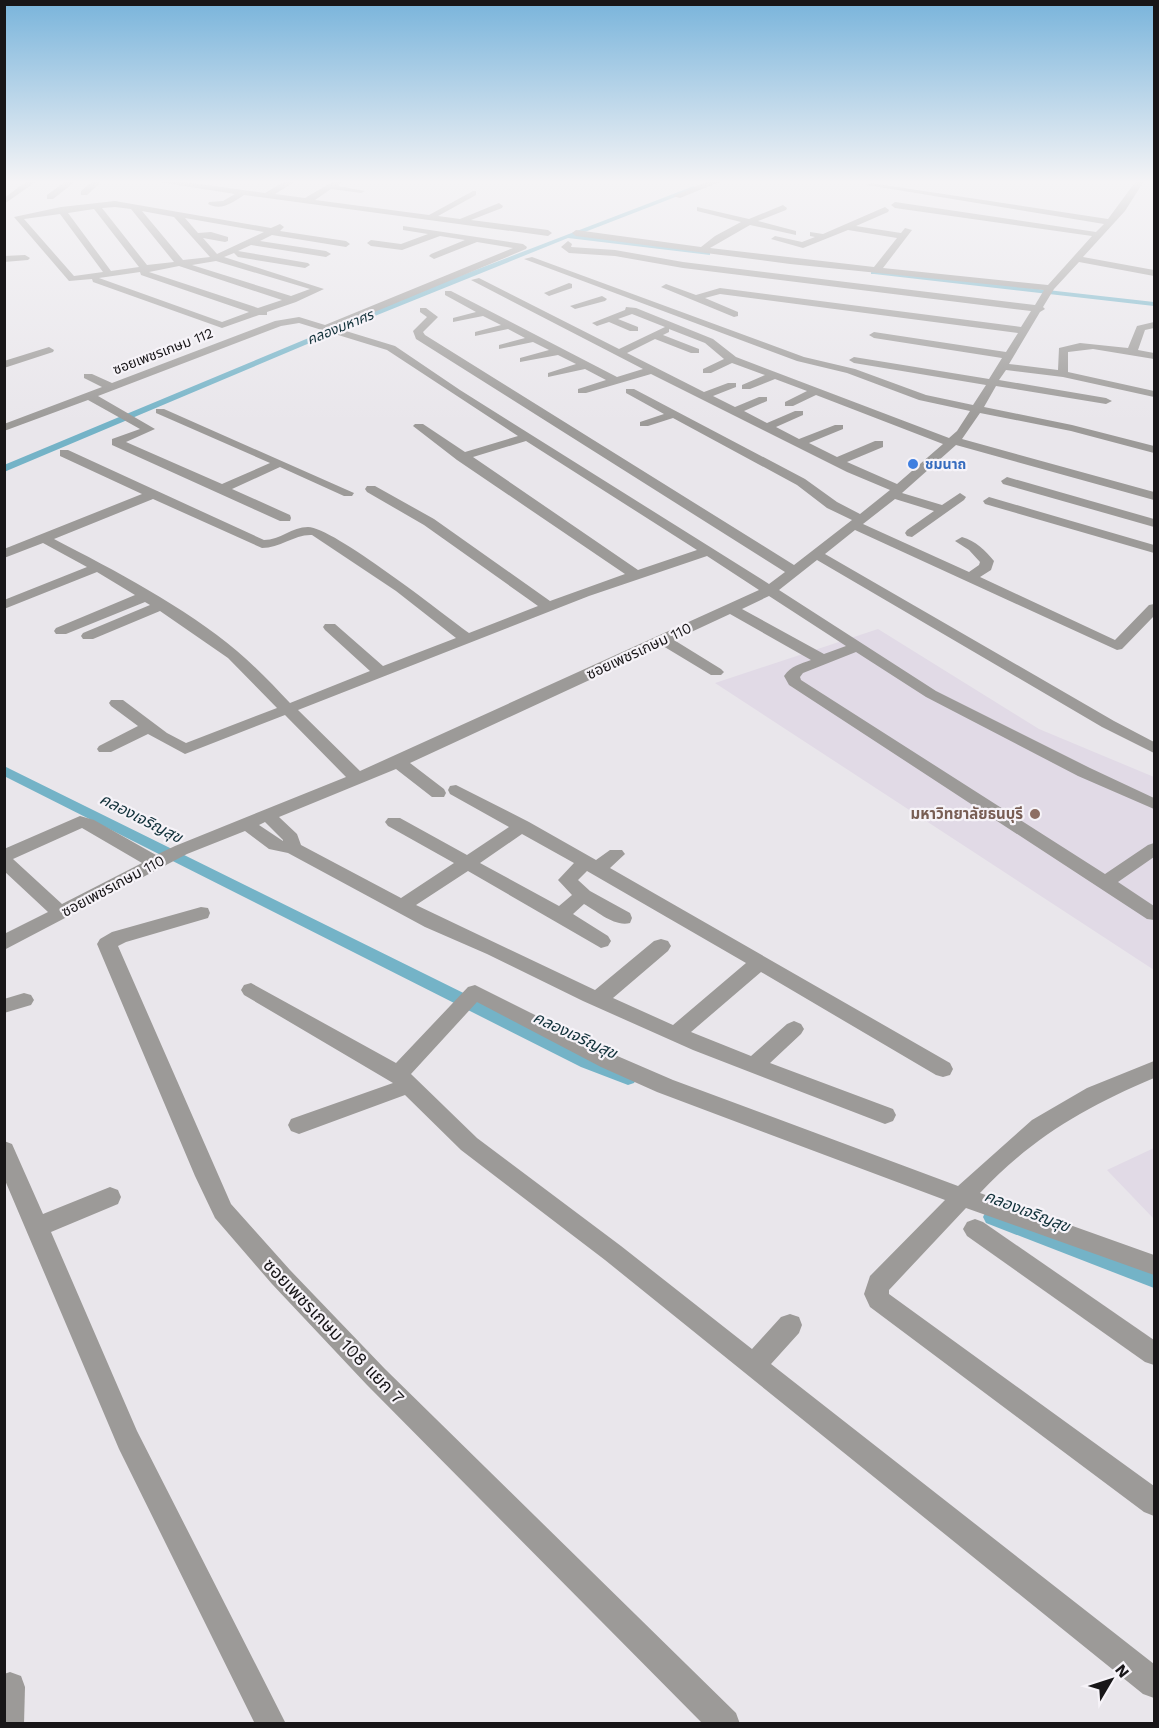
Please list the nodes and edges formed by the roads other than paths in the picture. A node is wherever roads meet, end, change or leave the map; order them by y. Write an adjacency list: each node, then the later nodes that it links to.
1 (55, 262): 21 (street)
2 (100, 262): 20 (street)
3 (136, 262): 18 (street)
4 (179, 262): 15 (street)
5 (195, 262): 15 (street)
6 (228, 262): 32 (street)
7 (279, 262): 16 (street)
8 (490, 262): 47 (street)
9 (536, 262): 65 (street)
10 (665, 262): 27 (street)
11 (804, 262): 17 (street)
12 (883, 262): 17 (street)
13 (1076, 262): 26 (street, ซอยเพชรเกษม 110)
14 (1093, 262): 19 (street)
15 (181, 264): 18 (street); 32 (street)
16 (305, 266)
17 (876, 270): 26 (street)
18 (143, 271): 20 (street); 38 (street)
19 (1155, 273)
20 (110, 275): 21 (street)
21 (92, 278): 38 (street)
22 (548, 279): 24 (street)
23 (476, 280): 57 (street)
24 (569, 286): 29 (street); 30 (street)
25 (666, 287): 31 (street)
26 (1049, 291): 35 (street, ซอยเพชรเกษม 110)
27 (909, 292): 35 (street); 40 (street)
28 (448, 293): 33 (street)
29 (549, 293)
30 (602, 298): 34 (street); 36 (street)
31 (696, 298): 39 (street); 40 (street)
32 (293, 300): 38 (street)
33 (461, 300): 37 (street); 73 (street)
34 (575, 306)
35 (1040, 309): 49 (street, ซอยเพชรเกษม 110)
36 (633, 310): 41 (street); 60 (street)
37 (485, 312): 42 (street); 45 (street)
38 (257, 313): 43 (street)
39 (734, 314)
40 (891, 314): 49 (street); 53 (street)
41 (610, 319): 44 (street); 48 (street)
42 (457, 320)
43 (282, 322): 47 (street, ซอยเพชรเกษม 112); 76 (street, ซอยเพชรเกษม 112)
44 (597, 323)
45 (510, 325): 50 (street); 51 (street)
46 (1155, 325): 58 (street)
47 (336, 329): 73 (street, ซอยเพชรเกษม 112)
48 (634, 329)
49 (1026, 332): 62 (street, ซอยเพชรเกษม 110)
50 (478, 334)
51 (535, 338): 52 (street); 55 (street)
52 (503, 347)
53 (864, 347): 62 (street); 65 (street); 74 (street)
54 (49, 350): 63 (street)
55 (559, 351): 61 (street); 64 (street)
56 (695, 351): 57 (street)
57 (620, 353): 66 (street)
58 (1131, 353): 59 (street); 69 (street)
59 (1155, 356)
60 (732, 359): 68 (street); 72 (street)
61 (524, 360)
62 (1006, 361): 69 (street); 74 (street, ซอยเพชรเกษม 110)
63 (4, 364)
64 (586, 365): 67 (street); 71 (street)
65 (846, 369): 88 (street)
66 (652, 370): 71 (street); 72 (street)
67 (552, 375)
68 (775, 375): 77 (street); 80 (street)
69 (1063, 375): 81 (street)
70 (83, 377): 76 (street)
71 (616, 381): 78 (street)
72 (676, 381): 82 (street)
73 (466, 382): 101 (street); 136 (street)
74 (992, 383): 85 (street); 88 (street, ซอยเพชรเกษม 110)
75 (732, 385): 82 (street)
76 (112, 387): 83 (street, ซอยเพชรเกษม 112)
77 (746, 387)
78 (582, 391)
79 (630, 391): 92 (street)
80 (816, 391): 86 (street); 87 (street)
81 (1155, 393)
82 (705, 395): 90 (street)
83 (90, 396): 98 (street, ซอยเพชรเกษม 112); 99 (street)
84 (763, 399): 90 (street)
85 (1106, 401)
86 (789, 404)
87 (861, 408): 96 (street); 105 (street)
88 (978, 410): 104 (street, ซอยเพชรเกษม 110); 107 (street)
89 (160, 411): 93 (street)
90 (736, 411): 97 (street)
91 (799, 413): 97 (street)
92 (674, 414): 94 (street); 106 (street)
93 (177, 418): 99 (street); 111 (street)
94 (644, 424)
95 (419, 426): 109 (street)
96 (906, 426): 104 (street); 110 (street)
97 (767, 427): 105 (street)
98 (4, 428)
99 (149, 429): 103 (street)
100 (103, 436): 103 (street)
101 (528, 437): 109 (street); 132 (street)
102 (746, 438): 106 (street)
103 (116, 442): 114 (street)
104 (954, 442): 112 (street); 116 (street, ซอยเพชรเกษม 110)
105 (799, 443): 110 (street)
106 (728, 444): 126 (street)
107 (1155, 450)
108 (64, 453): 118 (street)
109 (461, 457): 137 (street)
110 (837, 462): 116 (street)
111 (280, 463): 114 (street); 117 (street)
112 (1091, 478): 119 (street); 121 (street)
113 (1007, 481): 121 (street)
114 (222, 489): 125 (street)
115 (371, 489): 143 (street)
116 (895, 491): 123 (street); 126 (street, ซอยเพชรเกษม 110)
117 (348, 493)
118 (153, 494): 129 (street); 149 (street)
119 (1155, 495)
120 (960, 497): 123 (street)
121 (1068, 498): 124 (street); 127 (street)
122 (989, 501): 124 (street)
123 (944, 510): 128 (street)
124 (1045, 517): 131 (street)
125 (285, 518)
126 (857, 522): 134 (street, ซอยเพชรเกษม 110); 138 (street)
127 (1155, 523)
128 (912, 533)
129 (45, 539): 133 (street); 135 (street)
130 (962, 541): 138 (street)
131 (1155, 549)
132 (708, 551): 137 (street); 139 (street)
133 (4, 554)
134 (816, 554): 136 (street, ซอยเพชรเกษม 110); 158 (street)
135 (98, 567): 140 (street); 141 (street)
136 (794, 571): 139 (street, ซอยเพชรเกษม 110)
137 (634, 574): 143 (street)
138 (970, 578): 144 (street)
139 (769, 591): 145 (street, ซอยเพชรเกษม 110); 151 (street)
140 (146, 596): 142 (street); 147 (street)
141 (4, 605)
142 (162, 605): 148 (street); 156 (street)
143 (549, 607): 149 (street)
144 (1155, 608)
145 (731, 609): 150 (street, ซอยเพชรเกษม 110); 152 (street)
146 (330, 627): 153 (street)
147 (61, 631)
148 (88, 636)
149 (466, 638): 153 (street)
150 (664, 640): 154 (street); 160 (street, ซอยเพชรเกษม 110)
151 (856, 647): 152 (street); 162 (street)
152 (823, 660): 174 (street)
153 (380, 672): 156 (street)
154 (716, 672)
155 (117, 703): 157 (street)
156 (288, 709): 157 (street); 161 (street)
157 (148, 727): 159 (street)
158 (1155, 748)
159 (105, 749)
160 (398, 762): 161 (street, ซอยเพชรเกษม 110); 166 (street)
161 (357, 778): 163 (street, ซอยเพชรเกษม 110)
162 (1155, 804)
163 (268, 816): 165 (street, ซอยเพชรเกษม 110); 167 (street)
164 (394, 822): 172 (street)
165 (247, 825): 167 (street); 171 (street, ซอยเพชรเกษม 110)
166 (523, 826): 172 (street); 173 (street)
167 (293, 848): 176 (street)
168 (1155, 849): 174 (street)
169 (616, 854): 173 (street)
170 (4, 858): 171 (street); 178 (street)
171 (160, 861): 178 (street, ซอยเพชรเกษม 110)
172 (467, 861): 176 (street); 180 (street)
173 (592, 865): 175 (street); 185 (street)
174 (1106, 882): 179 (street)
175 (583, 895): 180 (street); 181 (street)
176 (402, 906): 187 (street)
177 (201, 913): 212 (street, ซอยเพชรเกษม 108 แยก 7)
178 (60, 914): 183 (street, ซอยเพชรเกษม 110)
179 (1155, 914)
180 (560, 915): 182 (street)
181 (623, 918)
182 (601, 940)
183 (4, 943)
184 (661, 946): 187 (street)
185 (759, 963): 191 (street); 193 (street)
186 (251, 990): 195 (street)
187 (598, 999): 191 (street)
188 (24, 1000): 189 (street)
189 (4, 1006)
190 (795, 1029): 192 (street)
191 (676, 1034): 192 (street)
192 (754, 1066): 196 (street)
193 (943, 1069)
194 (1155, 1069): 200 (street)
195 (404, 1079): 197 (street); 200 (street); 206 (street)
196 (885, 1115)
197 (299, 1125)
198 (4, 1150): 201 (street)
199 (110, 1197): 201 (street)
200 (954, 1206): 203 (street); 207 (street)
201 (37, 1227): 211 (street)
202 (975, 1229): 205 (street)
203 (1155, 1265)
204 (790, 1325): 206 (street)
205 (1155, 1354)
206 (754, 1365): 208 (street)
207 (1155, 1502)
208 (1155, 1683)
209 (10, 1687): 210 (street)
210 (9, 1724)
211 (271, 1724)
212 (725, 1724)

